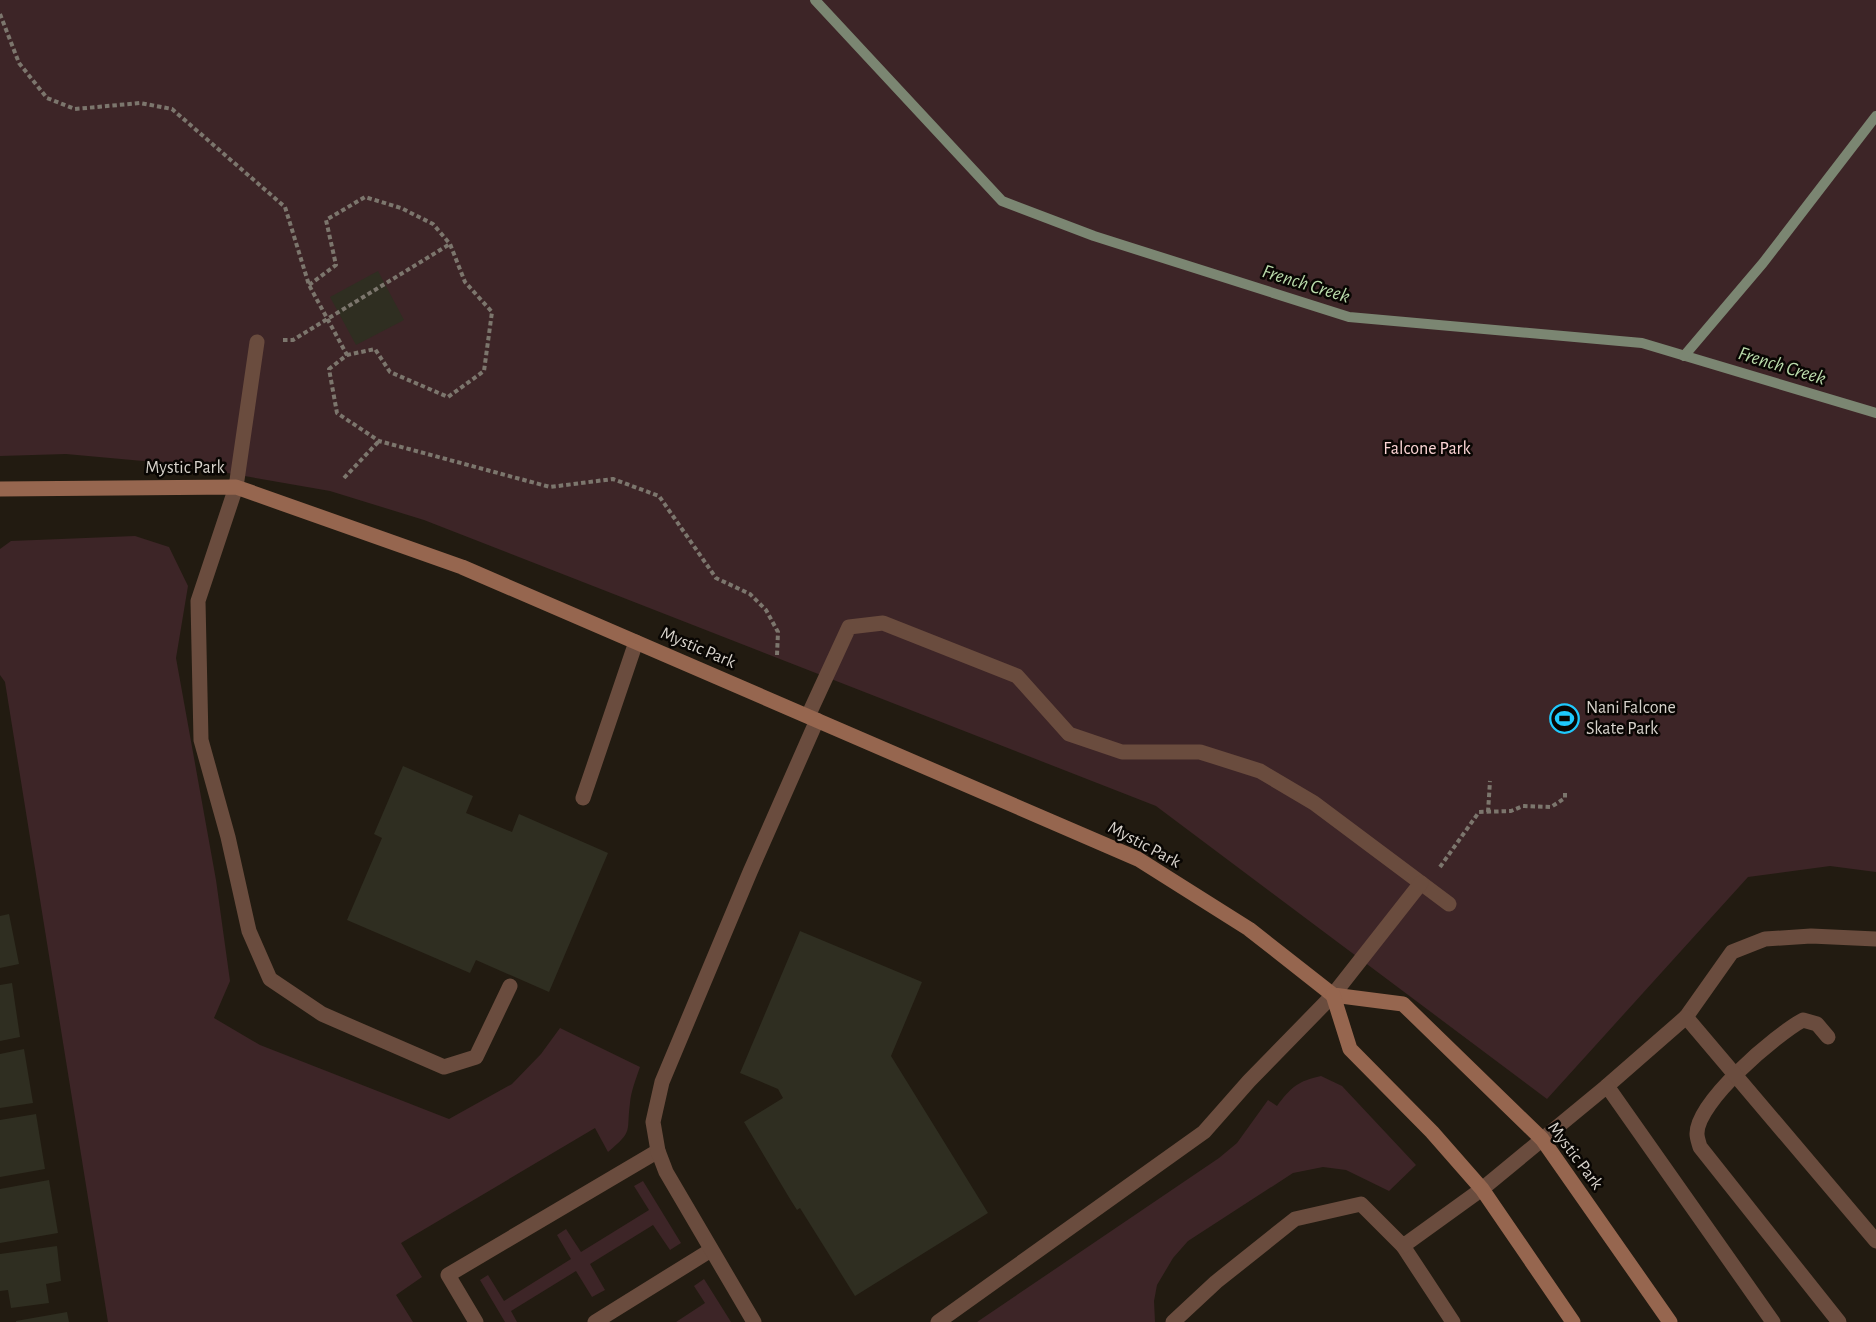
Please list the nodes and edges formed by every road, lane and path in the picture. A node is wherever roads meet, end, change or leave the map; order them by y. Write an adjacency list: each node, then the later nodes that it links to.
1 (0, 14): 3 (path)
2 (450, 244): 3 (path); 4 (path); 6 (path)
3 (309, 285): 4 (path)
4 (327, 320): 5 (path); 6 (path)
5 (258, 342): 9 (lane)
6 (347, 355): 7 (path)
7 (379, 441): 8 (path); 12 (path)
8 (344, 478)
9 (236, 487): 10 (street, Mystic Park); 11 (street, Mystic Park); 21 (lane)
10 (0, 489)
11 (636, 642): 13 (street, Mystic Park); 16 (lane)
12 (777, 656)
13 (813, 718): 18 (lane); 22 (street, Mystic Park); 28 (lane)
14 (1490, 781): 17 (path)
15 (1565, 790): 17 (path)
16 (583, 798)
17 (1488, 812): 18 (path)
18 (1423, 885): 19 (lane); 22 (lane)
19 (1449, 904)
20 (1876, 939): 23 (lane)
21 (510, 986)
22 (1333, 995): 27 (street, Mystic Park); 29 (street); 36 (lane)
23 (1686, 1017): 25 (lane); 26 (lane)
24 (1828, 1037): 25 (lane)
25 (1734, 1074): 30 (lane); 42 (lane)
26 (1607, 1086): 27 (lane); 41 (lane)
27 (1542, 1139): 29 (lane); 40 (street, Mystic Park)
28 (657, 1151): 32 (lane); 33 (lane)
29 (1482, 1189): 31 (lane); 39 (street)
30 (1876, 1241)
31 (1403, 1246): 37 (lane); 38 (lane)
32 (711, 1250): 34 (lane); 35 (lane)
33 (476, 1322)
34 (595, 1322)
35 (754, 1322)
36 (938, 1322)
37 (1173, 1322)
38 (1453, 1322)
39 (1573, 1322)
40 (1670, 1322)
41 (1773, 1322)
42 (1839, 1322)

